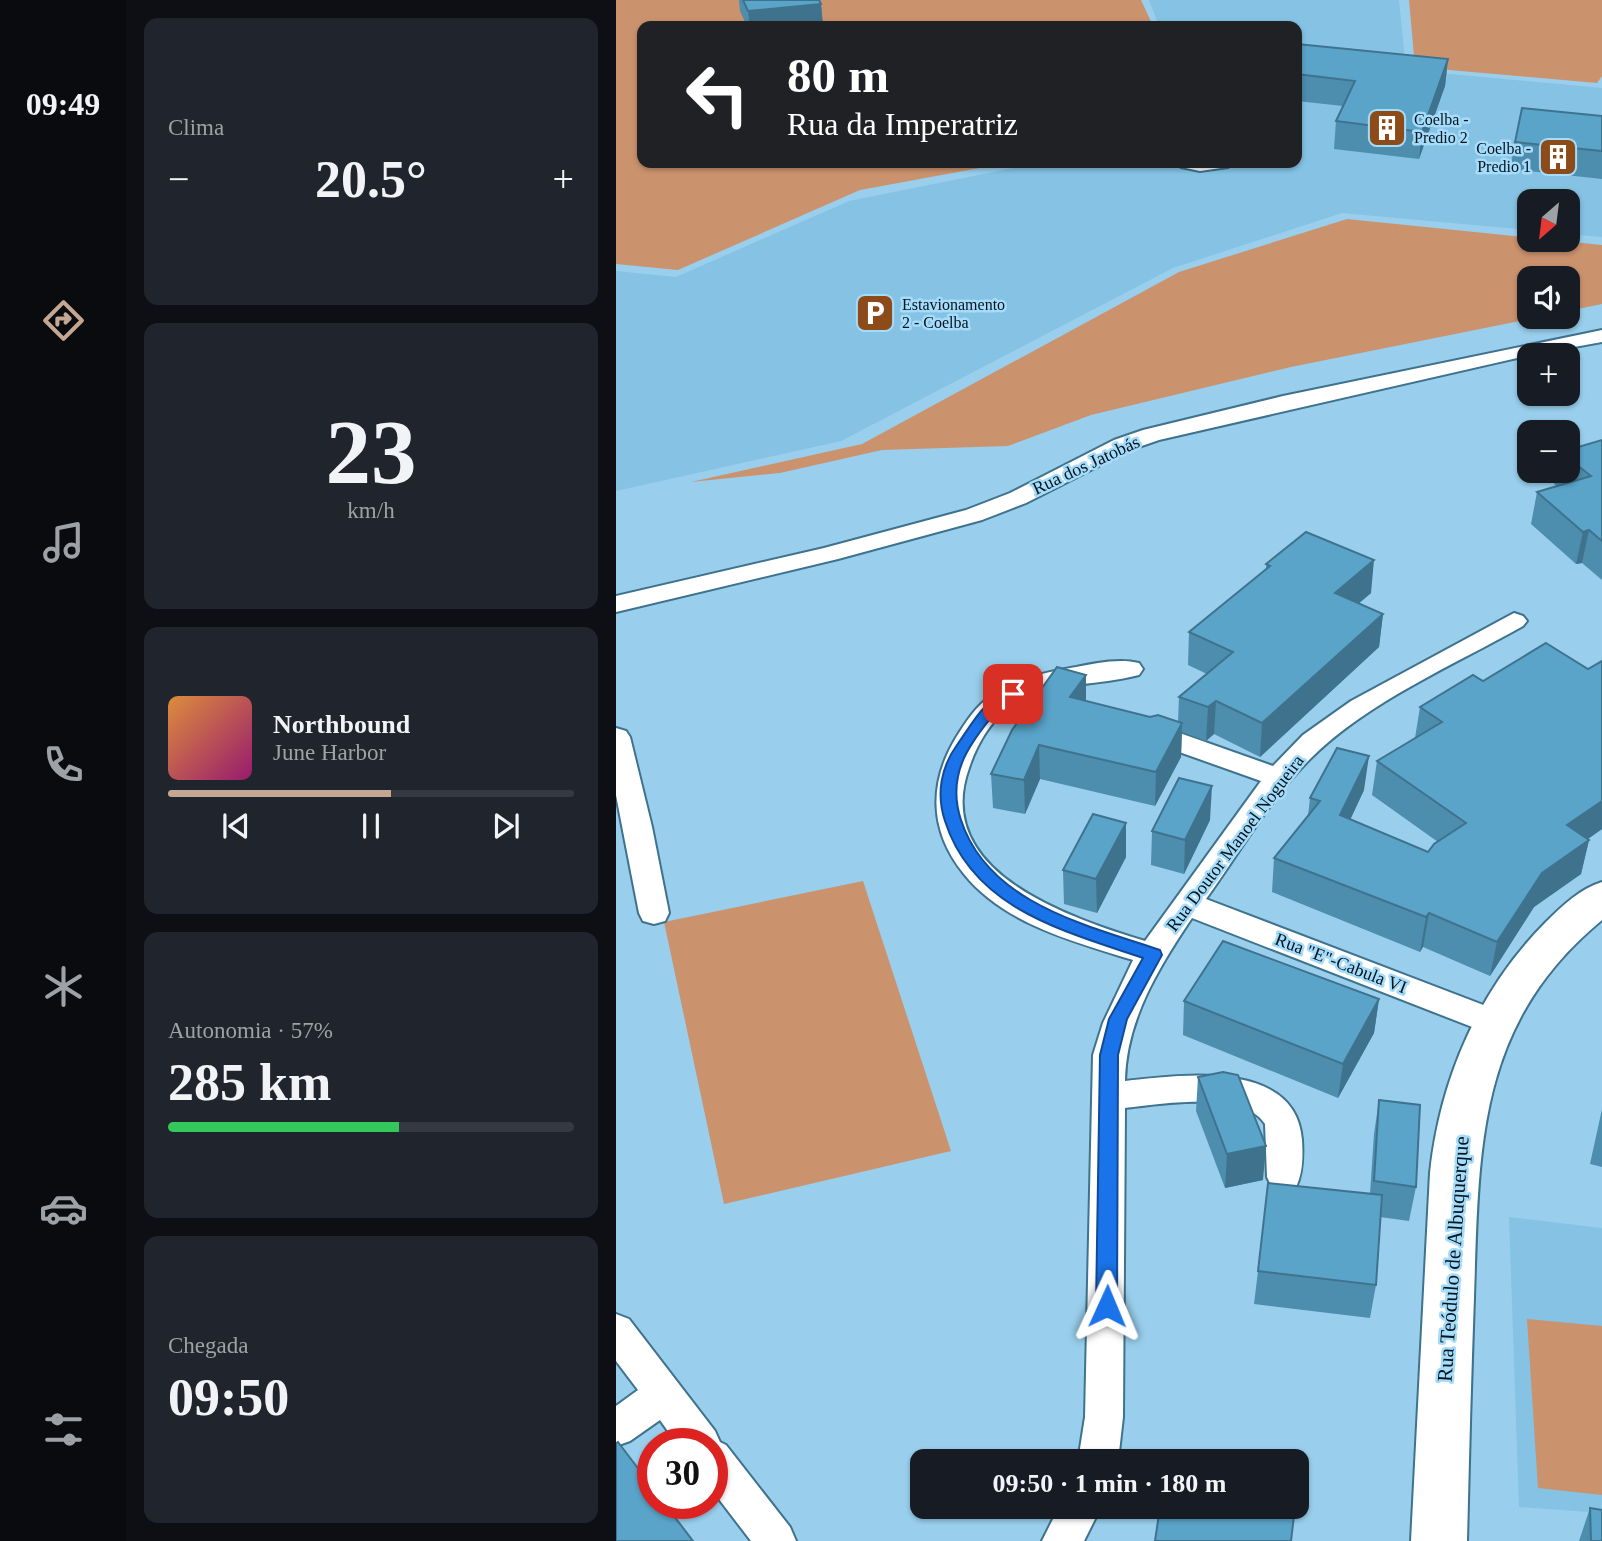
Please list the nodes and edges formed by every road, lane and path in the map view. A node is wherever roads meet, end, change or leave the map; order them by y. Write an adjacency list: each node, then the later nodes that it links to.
1 (1602, 336): 2 (street, Rua dos Jatobás)
2 (616, 604)
3 (1514, 621): 7 (street, Rua Doutor Manoel Nogueira)
4 (1130, 669): 11 (street)
5 (1122, 720): 7 (street)
6 (616, 737): 10 (street)
7 (1279, 777): 9 (street, Rua Doutor Manoel Nogueira)
8 (1602, 897): 12 (street, Rua Teódulo de Albuquerque)
9 (1187, 904): 11 (street, Rua Doutor Manoel Nogueira); 12 (street, Rua "E"-Cabula VI)
10 (653, 913)
11 (1153, 955): 13 (street, Rua Doutor Manoel Nogueira)
12 (1496, 1023): 24 (street, Rua Teódulo de Albuquerque)
13 (1107, 1096): 14 (street); 19 (street, Rua Doutor Manoel Nogueira)
14 (1284, 1177)
15 (616, 1331): 16 (street)
16 (663, 1395): 17 (street); 18 (street)
17 (616, 1428)
18 (689, 1428)
19 (1099, 1449)
20 (728, 1479): 22 (street)
21 (1074, 1519): 23 (street)
22 (776, 1541)
23 (1062, 1541)
24 (1439, 1541)

